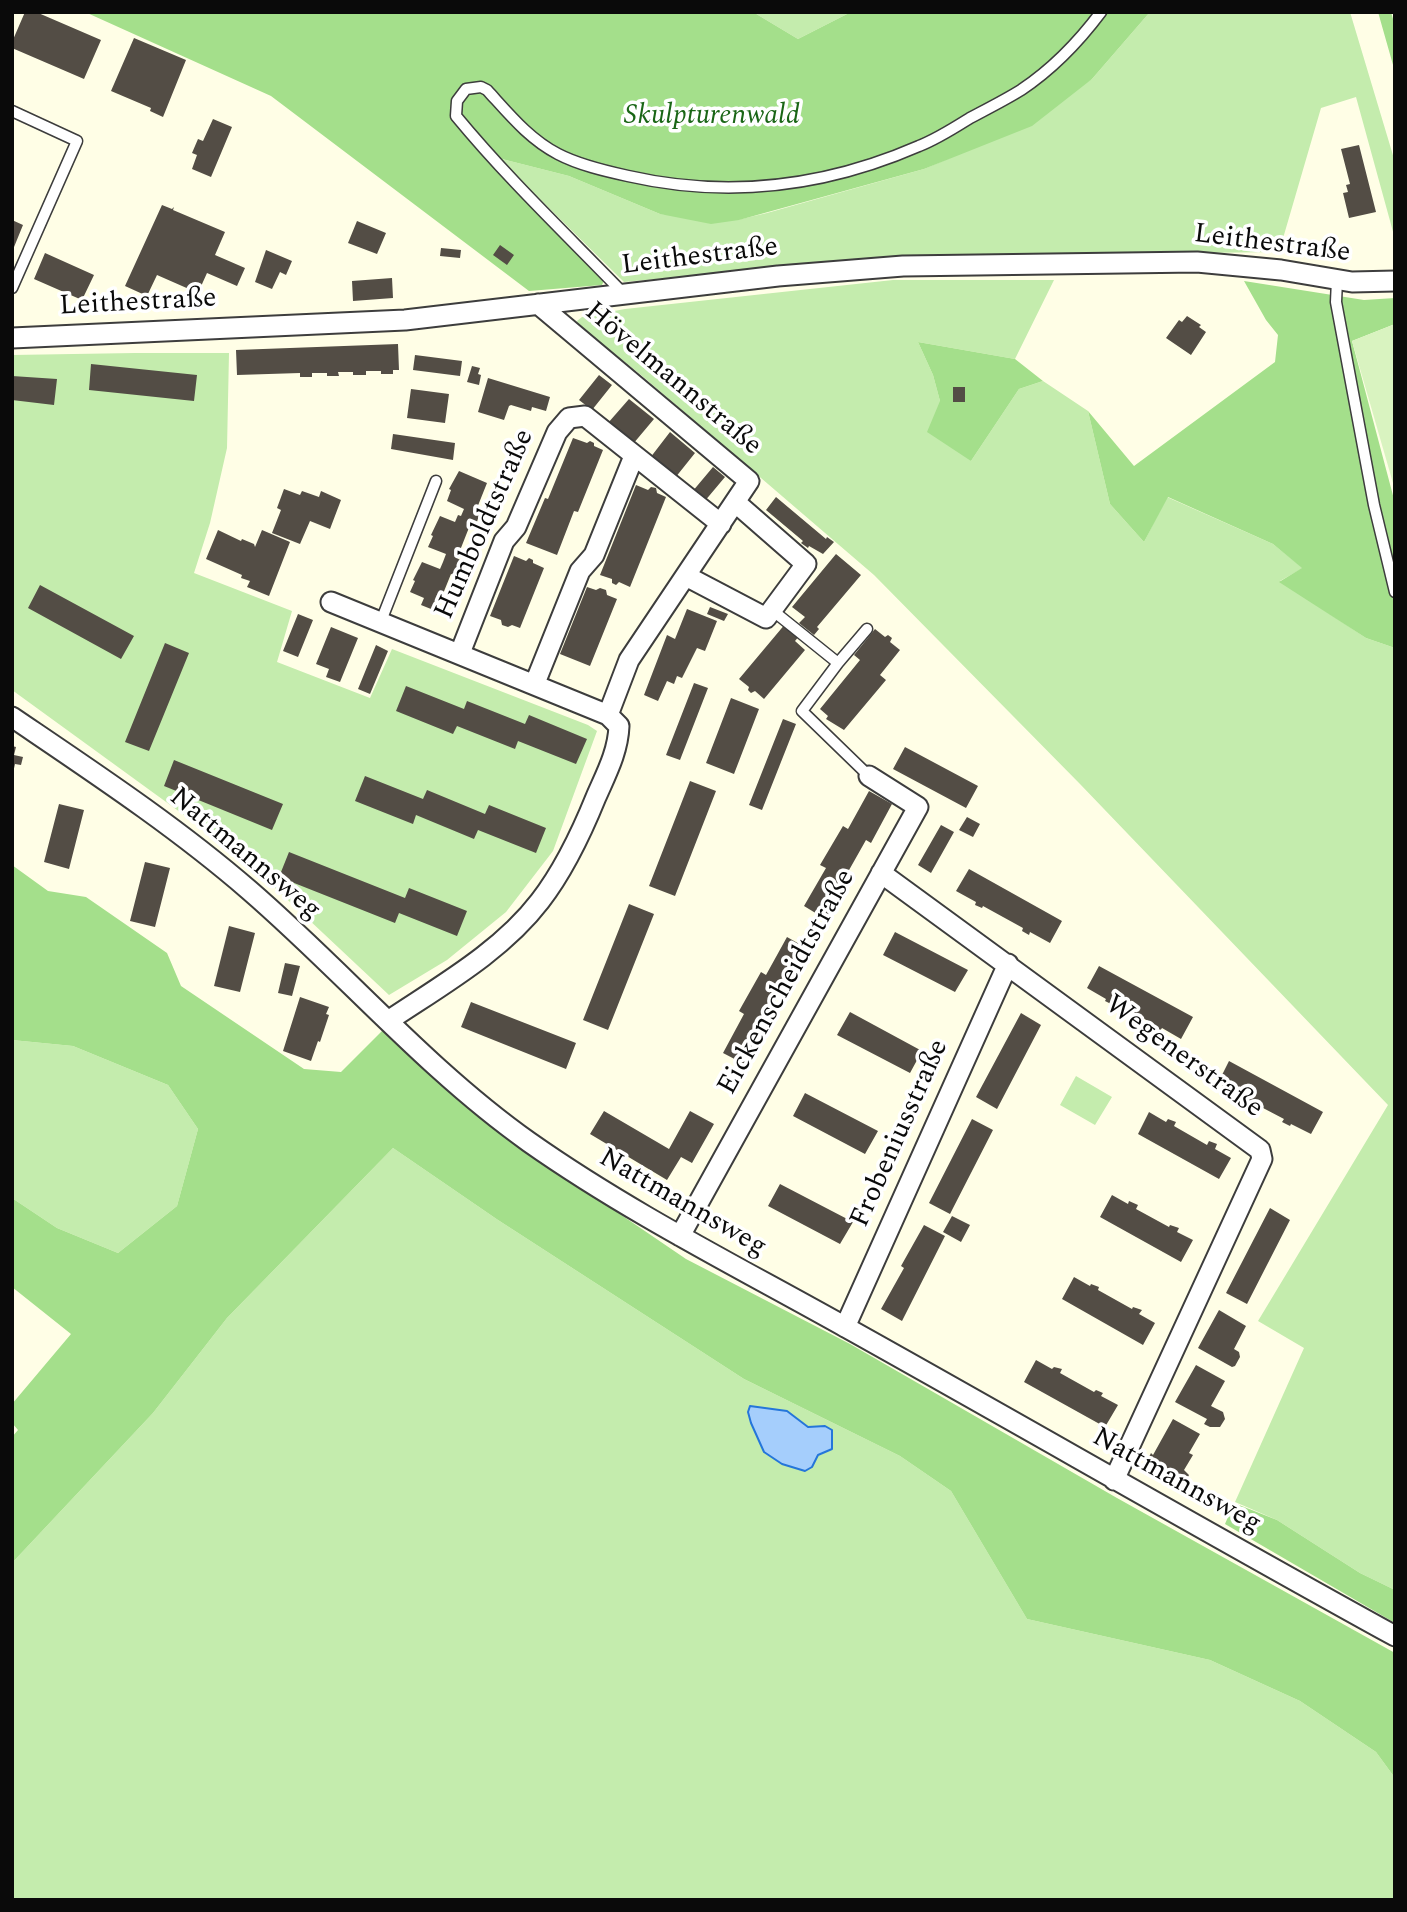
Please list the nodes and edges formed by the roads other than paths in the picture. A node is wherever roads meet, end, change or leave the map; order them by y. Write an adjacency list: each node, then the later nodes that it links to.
1 (1101, 12): 6 (lane)
2 (12, 111): 5 (lane)
3 (1337, 280): 4 (street, Leithestraße); 6 (street, Leithestraße); 14 (lane)
4 (1395, 281)
5 (12, 288)
6 (624, 295): 7 (street, Leithestraße)
7 (538, 304): 8 (street, Leithestraße); 11 (street, Hövelmannstraße)
8 (12, 338)
9 (634, 456): 12 (street, Humboldtstraße); 19 (street, Humboldtstraße); 21 (street)
10 (436, 481): 17 (lane)
11 (735, 502): 12 (street, Hövelmannstraße); 16 (street, Hövelmannstraße)
12 (720, 524): 13 (street, Hövelmannstraße)
13 (686, 576): 16 (street); 22 (street, Hövelmannstraße)
14 (1395, 592)
15 (331, 602): 17 (street, Humboldtstraße)
16 (772, 610): 20 (lane)
17 (381, 621): 19 (street, Humboldtstraße)
18 (867, 629): 20 (lane)
19 (460, 653): 21 (street, Humboldtstraße)
20 (838, 663): 24 (lane)
21 (535, 683): 22 (street, Humboldtstraße)
22 (608, 715): 27 (street)
23 (12, 717): 27 (street, Nattmannsweg)
24 (869, 776): 25 (street, Eickenscheidtstraße)
25 (881, 873): 26 (street, Wegenerstraße); 28 (street, Eickenscheidtstraße)
26 (1008, 964): 29 (street, Frobeniusstraße); 30 (street, Wegenerstraße)
27 (388, 1021): 28 (street, Nattmannsweg)
28 (680, 1237): 29 (street, Nattmannsweg)
29 (845, 1327): 30 (street, Nattmannsweg)
30 (1114, 1480): 31 (street, Nattmannsweg)
31 (1395, 1636)

